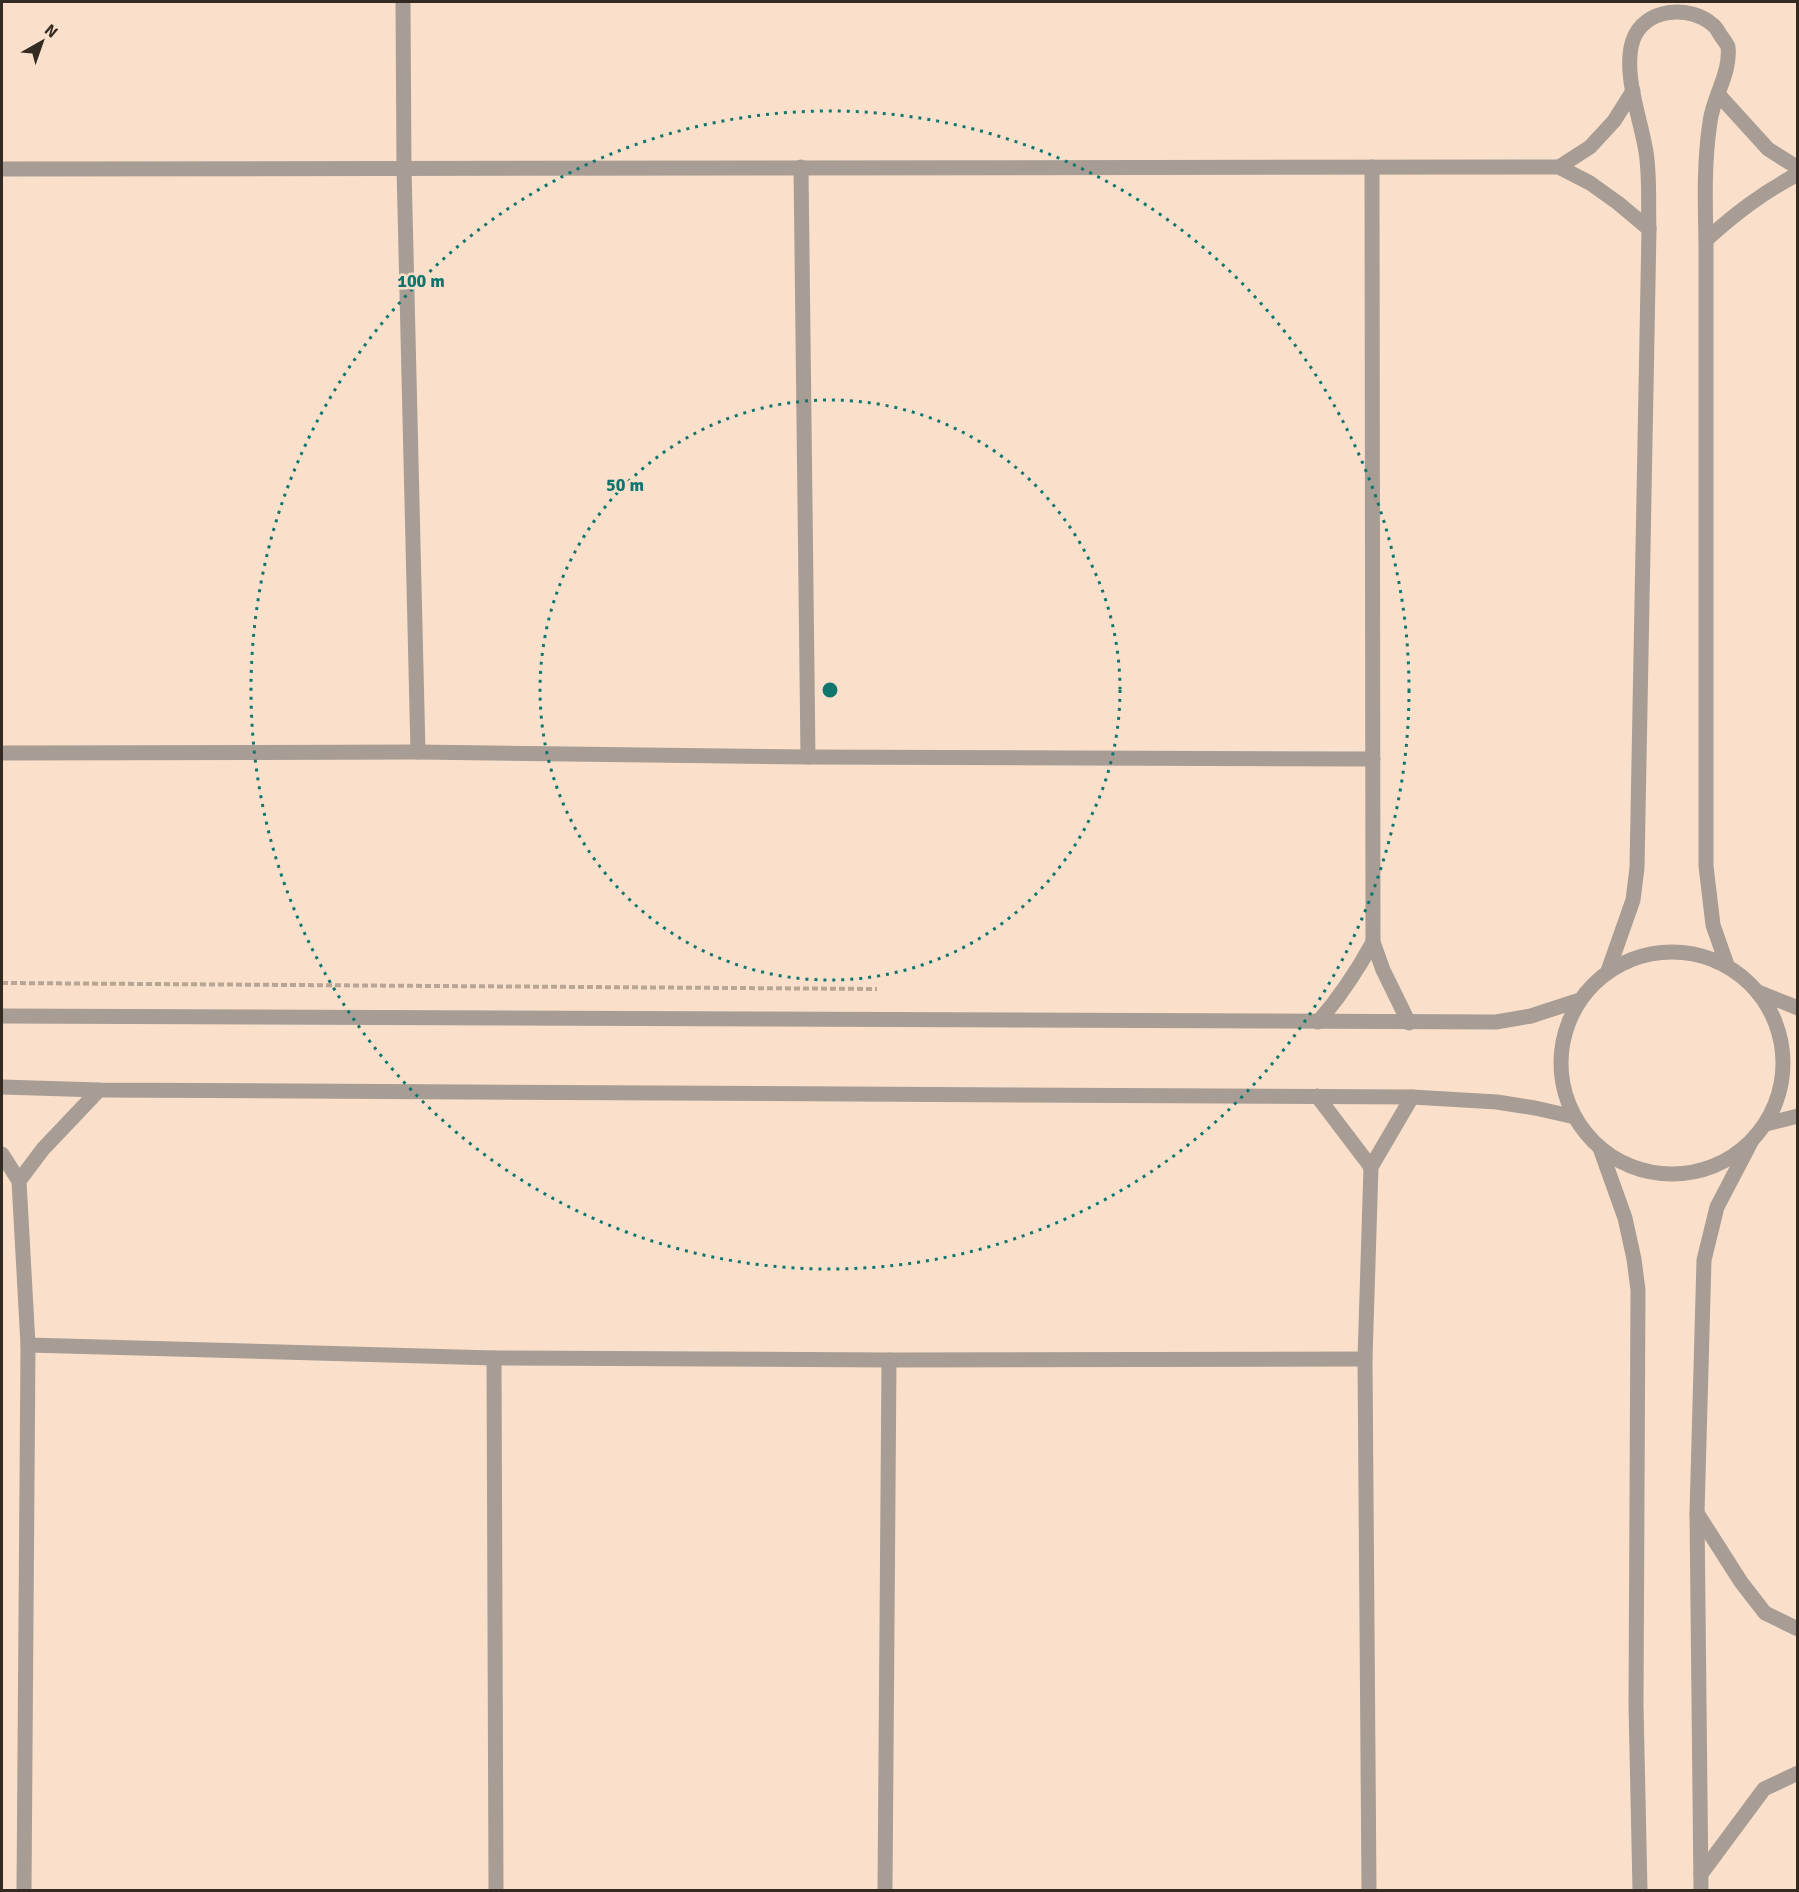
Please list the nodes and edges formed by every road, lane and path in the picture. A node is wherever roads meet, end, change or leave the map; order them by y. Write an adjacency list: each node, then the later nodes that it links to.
1 (403, 2): 7 (street)
2 (1633, 91): 3 (street); 6 (street); 11 (street)
3 (1718, 94): 8 (street); 12 (street)
4 (801, 167): 5 (street); 7 (street); 15 (street)
5 (1372, 167): 6 (street); 16 (street)
6 (1559, 167): 11 (street)
7 (404, 168): 9 (street); 13 (street)
8 (1797, 168)
9 (2, 169)
10 (1797, 174): 12 (street)
11 (1649, 229): 19 (street)
12 (1706, 240): 18 (street)
13 (418, 752): 14 (street); 15 (street)
14 (2, 753)
15 (808, 757): 16 (street)
16 (1373, 759): 17 (street)
17 (1373, 942): 26 (street); 27 (street)
18 (1727, 965): 19 (street); 22 (street)
19 (1608, 971): 23 (street)
20 (2, 983): 21 (path)
21 (885, 989)
22 (1758, 992): 24 (street); 34 (street)
23 (1580, 1000): 27 (street); 33 (street)
24 (1797, 1008)
25 (2, 1016): 26 (street)
26 (1318, 1022): 27 (street)
27 (1409, 1023)
28 (2, 1087): 29 (street)
29 (99, 1090): 30 (street); 39 (street)
30 (1317, 1096): 31 (street); 38 (street)
31 (1412, 1097): 33 (street); 38 (street)
32 (1797, 1116): 34 (street)
33 (1575, 1117): 36 (street)
34 (1766, 1124): 35 (street)
35 (1751, 1142): 36 (street); 44 (street)
36 (1600, 1149): 52 (street)
37 (2, 1154): 39 (street)
38 (1371, 1167): 42 (street)
39 (19, 1181): 40 (street)
40 (28, 1346): 41 (street); 48 (street)
41 (494, 1358): 43 (street); 49 (street)
42 (1365, 1359): 43 (street); 51 (street)
43 (889, 1360): 50 (street)
44 (1697, 1513): 45 (street); 47 (street)
45 (1797, 1629)
46 (1797, 1773): 47 (street)
47 (1701, 1874): 53 (street)
48 (24, 1890)
49 (495, 1890)
50 (885, 1890)
51 (1369, 1890)
52 (1640, 1890)
53 (1701, 1890)

